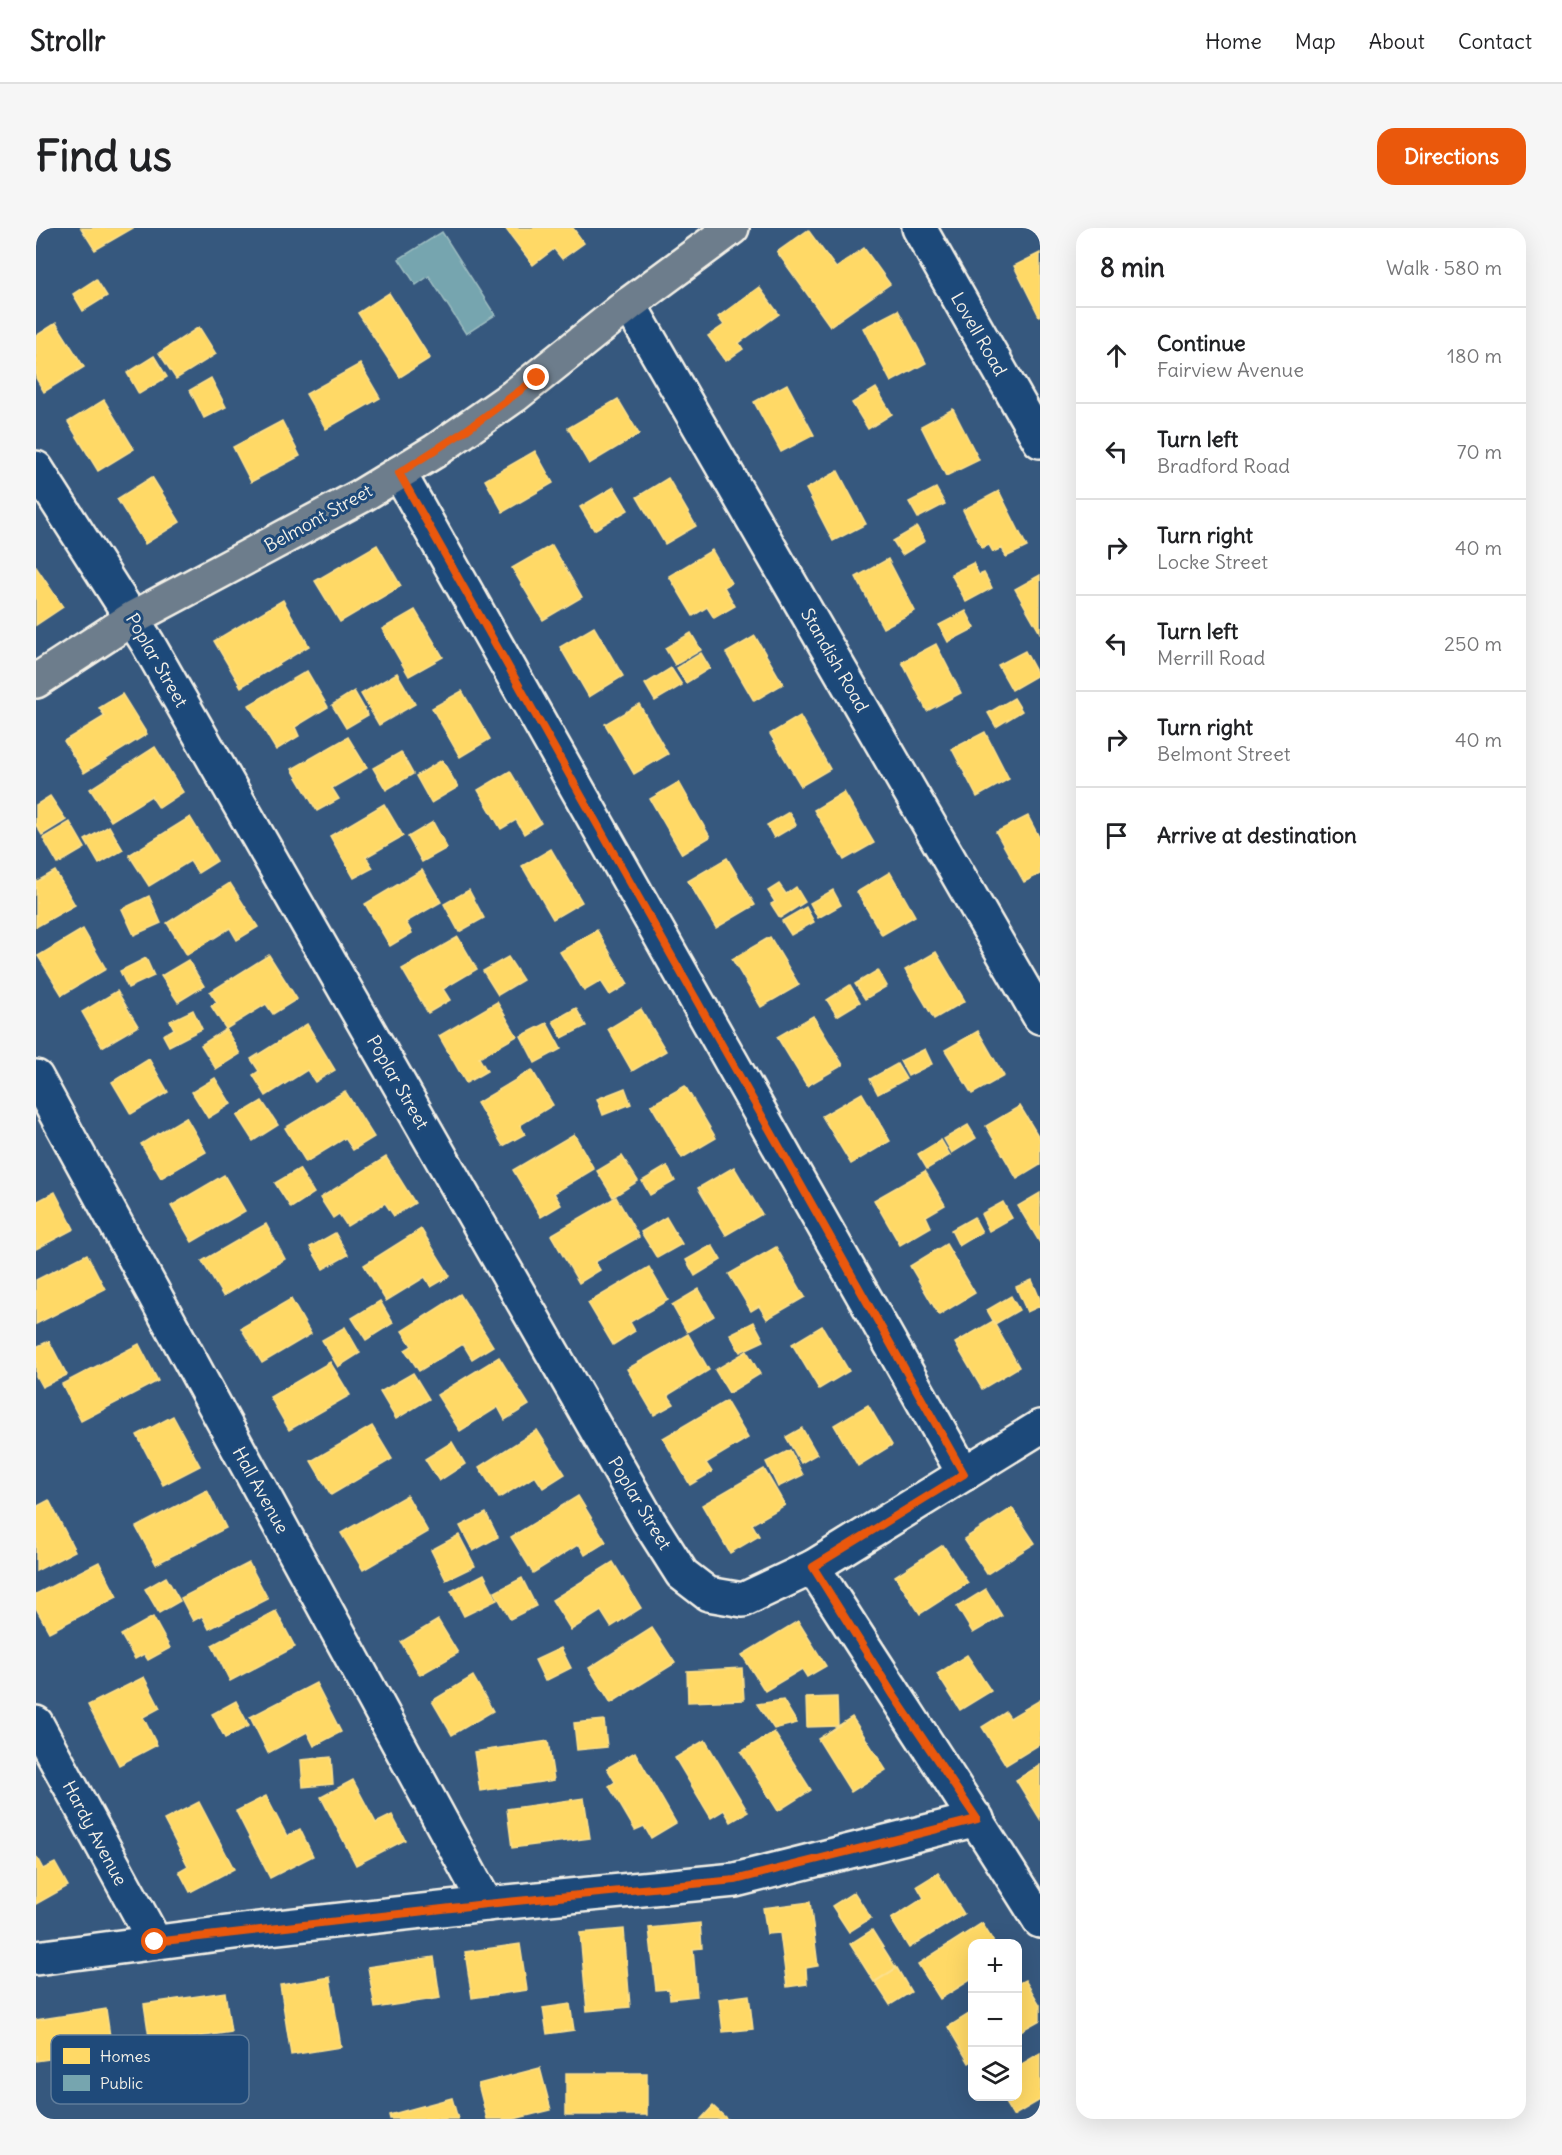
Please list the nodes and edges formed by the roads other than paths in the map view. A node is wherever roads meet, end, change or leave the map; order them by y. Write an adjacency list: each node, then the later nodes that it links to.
1 (732, 228): 3 (main road, Belmont Street)
2 (919, 228): 4 (street, Lovell Road)
3 (629, 304): 6 (main road, Belmont Street); 9 (street, Standish Road)
4 (1040, 441)
5 (36, 468): 7 (street, Poplar Street)
6 (399, 473): 7 (main road, Belmont Street); 12 (street)
7 (133, 618): 8 (main road, Belmont Street); 13 (street, Poplar Street)
8 (36, 681)
9 (1040, 1017)
10 (36, 1077): 16 (street, Hall Avenue)
11 (1040, 1427): 12 (street, Poplar Street)
12 (964, 1474): 13 (street, Poplar Street)
13 (813, 1567): 15 (street)
14 (36, 1724): 18 (street, Hardy Avenue)
15 (977, 1819): 16 (street); 17 (street)
16 (486, 1904): 18 (street)
17 (1040, 1921)
18 (155, 1942): 19 (street)
19 (36, 1958)

